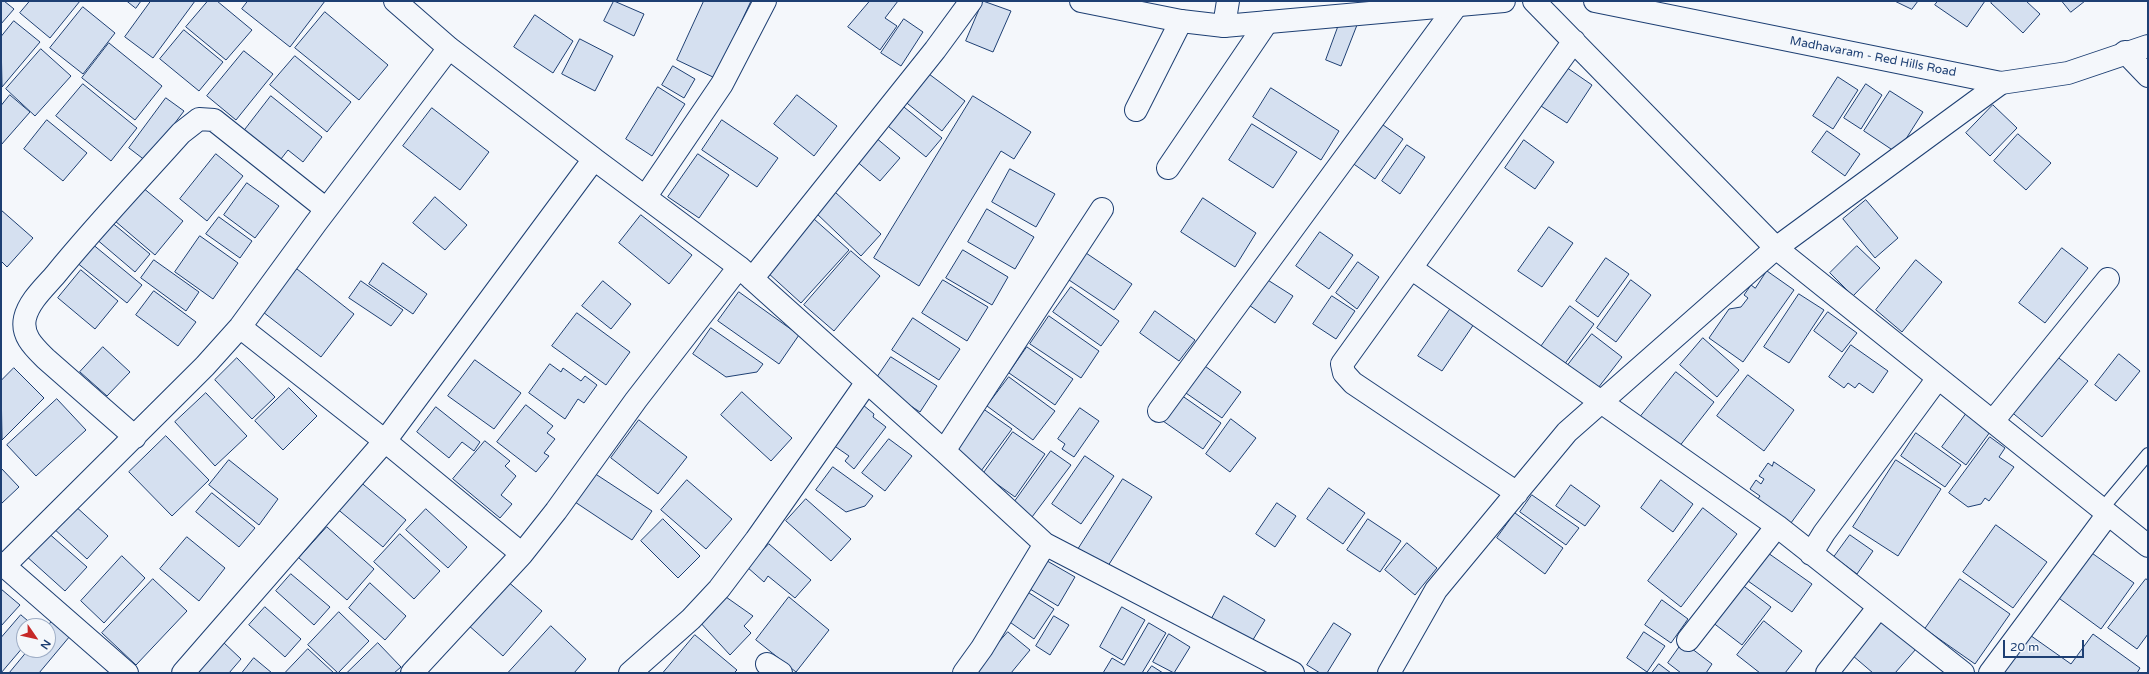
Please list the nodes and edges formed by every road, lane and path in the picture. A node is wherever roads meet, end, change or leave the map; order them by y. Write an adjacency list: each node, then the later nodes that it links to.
1 (395, 1): 16 (street)
2 (765, 1): 23 (street)
3 (971, 1): 28 (street)
4 (1081, 1): 11 (street)
5 (1228, 1): 13 (street)
6 (1504, 1): 9 (street)
7 (1534, 1): 14 (street)
8 (1595, 1): 19 (street, Madhavaram - Red Hills Road)
9 (1457, 5): 10 (street); 34 (street)
10 (1342, 8): 12 (street)
11 (1181, 21): 13 (street); 20 (street)
12 (1267, 22): 13 (street); 22 (street)
13 (1224, 26)
14 (1574, 42): 26 (street); 27 (street)
15 (2148, 46): 17 (street, Madhavaram - Red Hills Road)
16 (449, 48): 21 (street); 25 (street)
17 (2125, 52): 18 (street); 19 (street, Madhavaram - Red Hills Road)
18 (2148, 76)
19 (2001, 83): 26 (street)
20 (1136, 110)
21 (594, 159): 23 (street); 37 (street)
22 (1168, 168)
23 (646, 196): 28 (street)
24 (1102, 209): 38 (street)
25 (326, 210): 30 (street); 36 (street)
26 (1776, 248): 31 (street); 33 (street)
27 (1411, 268): 33 (street); 40 (street)
28 (746, 273): 32 (street); 45 (street)
29 (2108, 279): 35 (street)
30 (240, 327): 36 (street); 37 (street)
31 (1938, 378): 35 (street); 46 (street)
32 (867, 382): 38 (street); 53 (street)
33 (1600, 403): 40 (street); 42 (street)
34 (1159, 411)
35 (1993, 421): 41 (street)
36 (135, 437): 47 (street)
37 (385, 441): 45 (street); 51 (street)
38 (944, 451): 43 (street)
39 (2148, 454): 41 (lane)
40 (1517, 493): 56 (street)
41 (2105, 511): 44 (street); 59 (street)
42 (1777, 526): 46 (street); 49 (street)
43 (1045, 544): 54 (street); 55 (street)
44 (2148, 546)
45 (522, 554): 52 (street)
46 (1811, 554): 48 (street)
47 (2, 565): 50 (street)
48 (1878, 608): 57 (street); 58 (street)
49 (1688, 640)
50 (127, 673)
51 (183, 673)
52 (412, 673)
53 (630, 673)
54 (964, 673)
55 (1293, 673)
56 (1389, 673)
57 (1827, 673)
58 (1963, 673)
59 (1990, 673)

